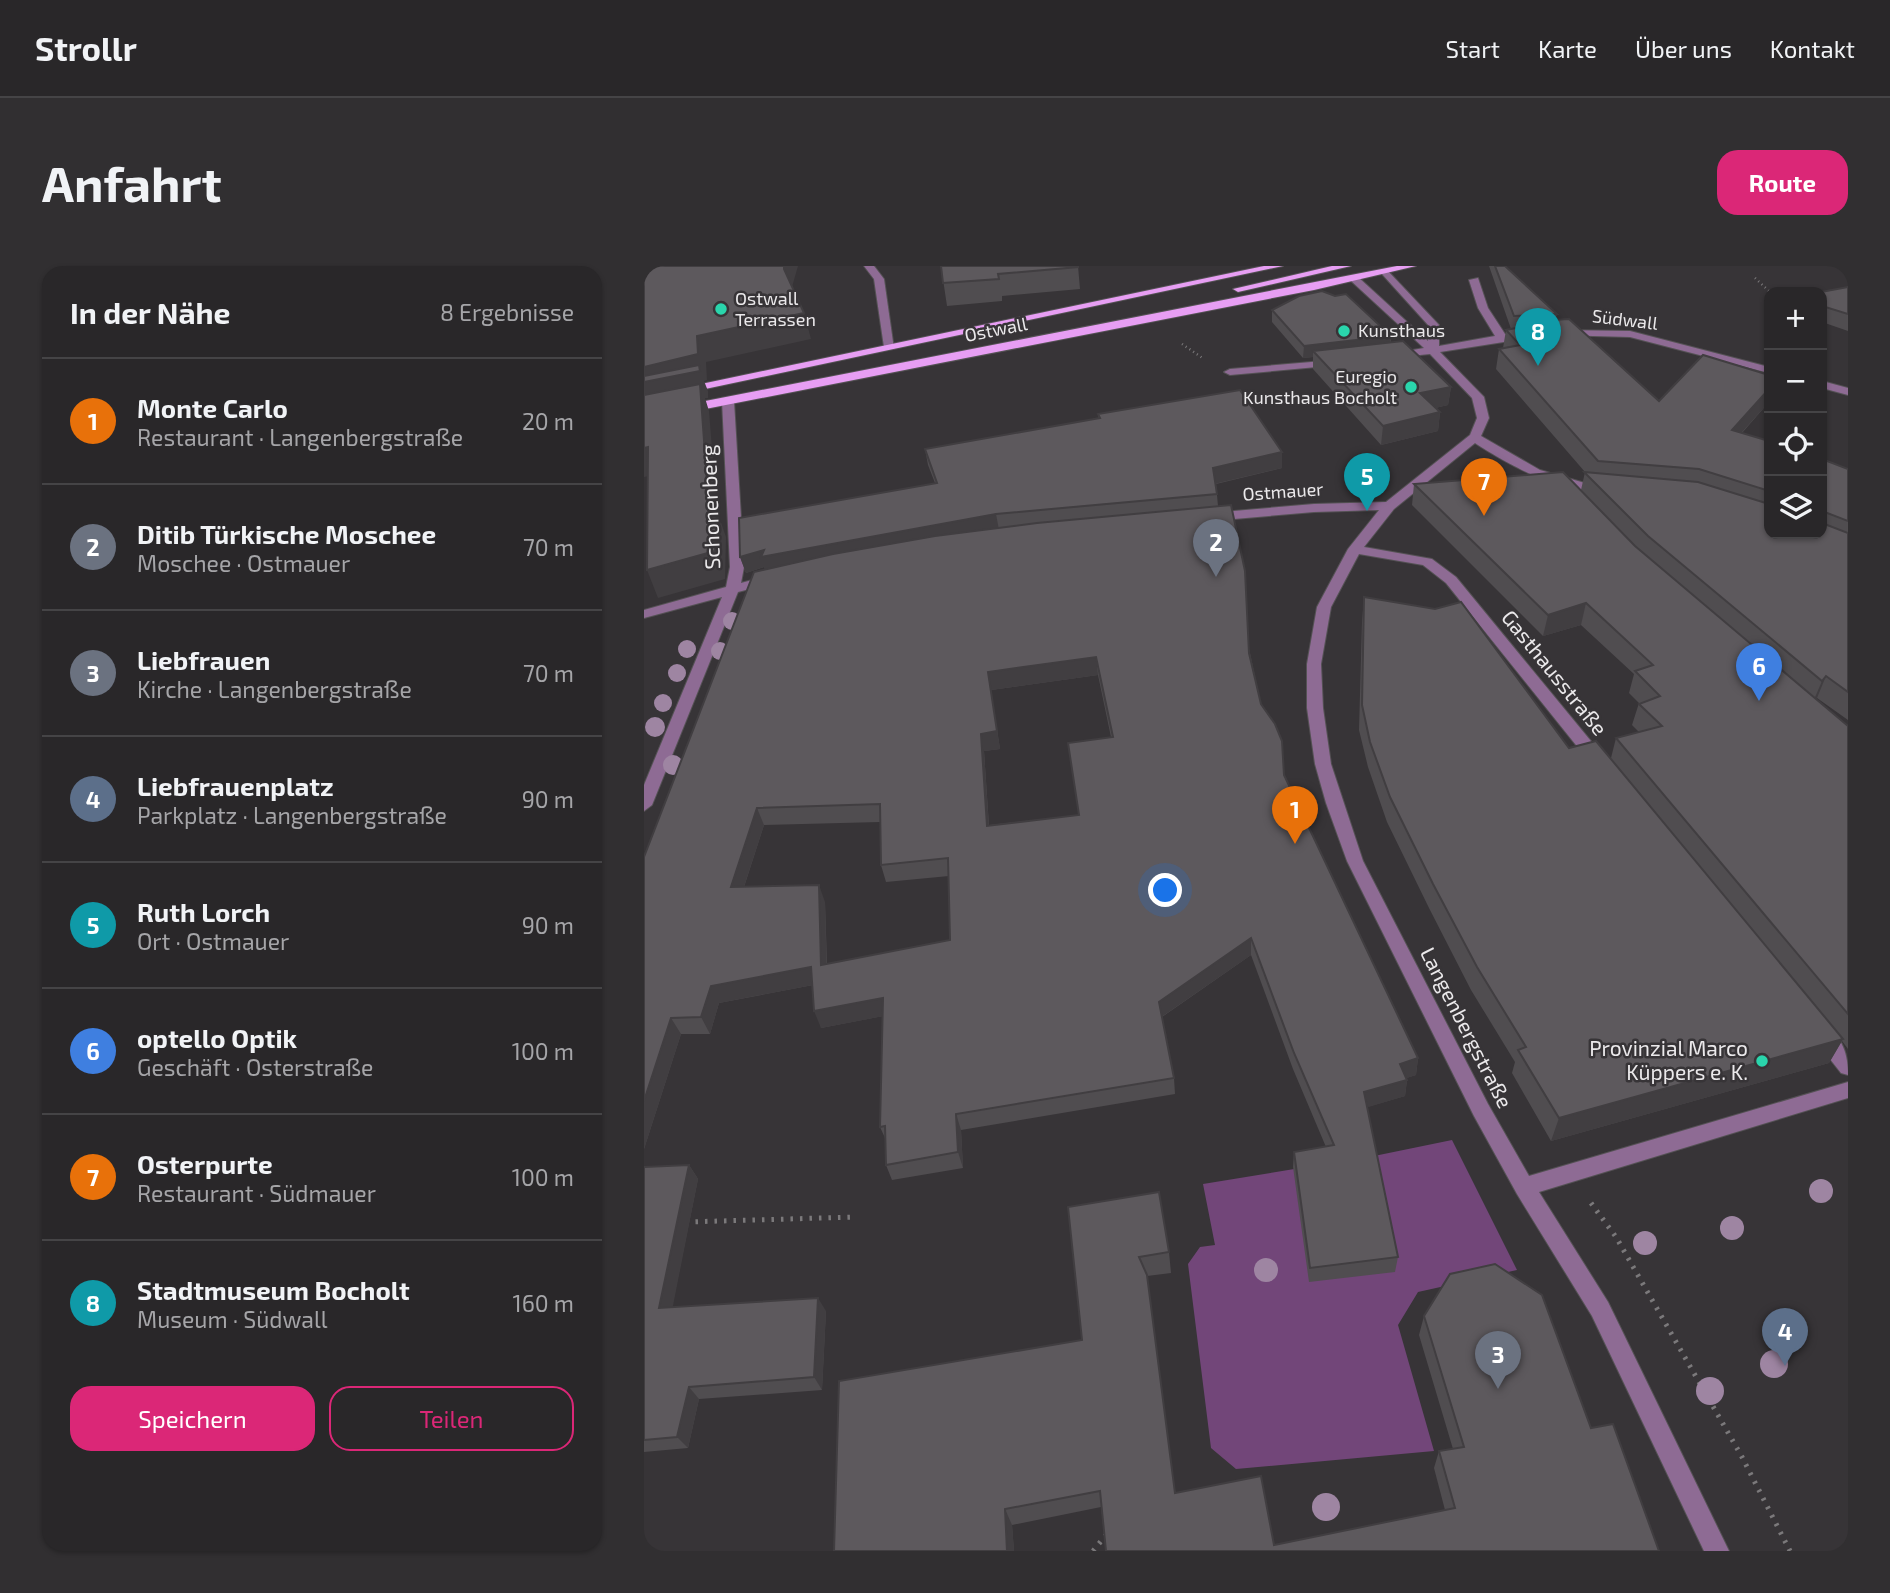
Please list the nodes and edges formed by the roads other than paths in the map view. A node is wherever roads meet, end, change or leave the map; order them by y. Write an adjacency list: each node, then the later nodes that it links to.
1 (869, 266): 15 (street)
2 (1241, 266): 10 (main road, Ostwall)
3 (1278, 266): 10 (main road, Ostwall)
4 (1344, 266): 8 (main road); 11 (main road)
5 (1362, 266): 8 (main road)
6 (1411, 266): 7 (main road, Ostwall)
7 (1383, 269): 8 (main road, Ostwall); 16 (street)
8 (1354, 278): 14 (main road, Ostwall); 16 (street)
9 (1474, 280): 13 (street)
10 (1192, 284): 15 (main road, Ostwall)
11 (1195, 298)
12 (1156, 305): 14 (main road)
13 (1501, 337): 16 (street, Südwall); 19 (street, Südwall)
14 (1020, 342): 24 (main road, Ostwall)
15 (890, 347): 23 (main road, Ostwall)
16 (1433, 351): 17 (street, Südwall); 26 (street)
17 (1386, 357)
18 (1348, 362): 20 (street)
19 (1764, 369)
20 (1230, 372)
21 (1827, 386): 22 (street)
22 (1848, 392)
23 (644, 399)
24 (728, 401): 25 (main road, Ostwall); 34 (street, Schonenberg)
25 (644, 417)
26 (1475, 437): 27 (street); 30 (street, Langenbergstraße)
27 (1560, 484): 28 (street); 29 (street)
28 (1615, 490)
29 (1578, 503)
30 (1389, 506): 31 (street, Ostmauer); 32 (street, Langenbergstraße)
31 (1195, 519)
32 (1355, 549): 36 (street, Gasthausstraße); 41 (street, Langenbergstraße)
33 (786, 575): 34 (street)
34 (733, 588): 35 (street); 37 (street, Schonenberg)
35 (644, 614)
36 (1608, 773)
37 (644, 805)
38 (1814, 1025): 39 (street)
39 (1848, 1068)
40 (1848, 1090): 41 (street)
41 (1524, 1187): 42 (street, Langenbergstraße)
42 (1717, 1551)

